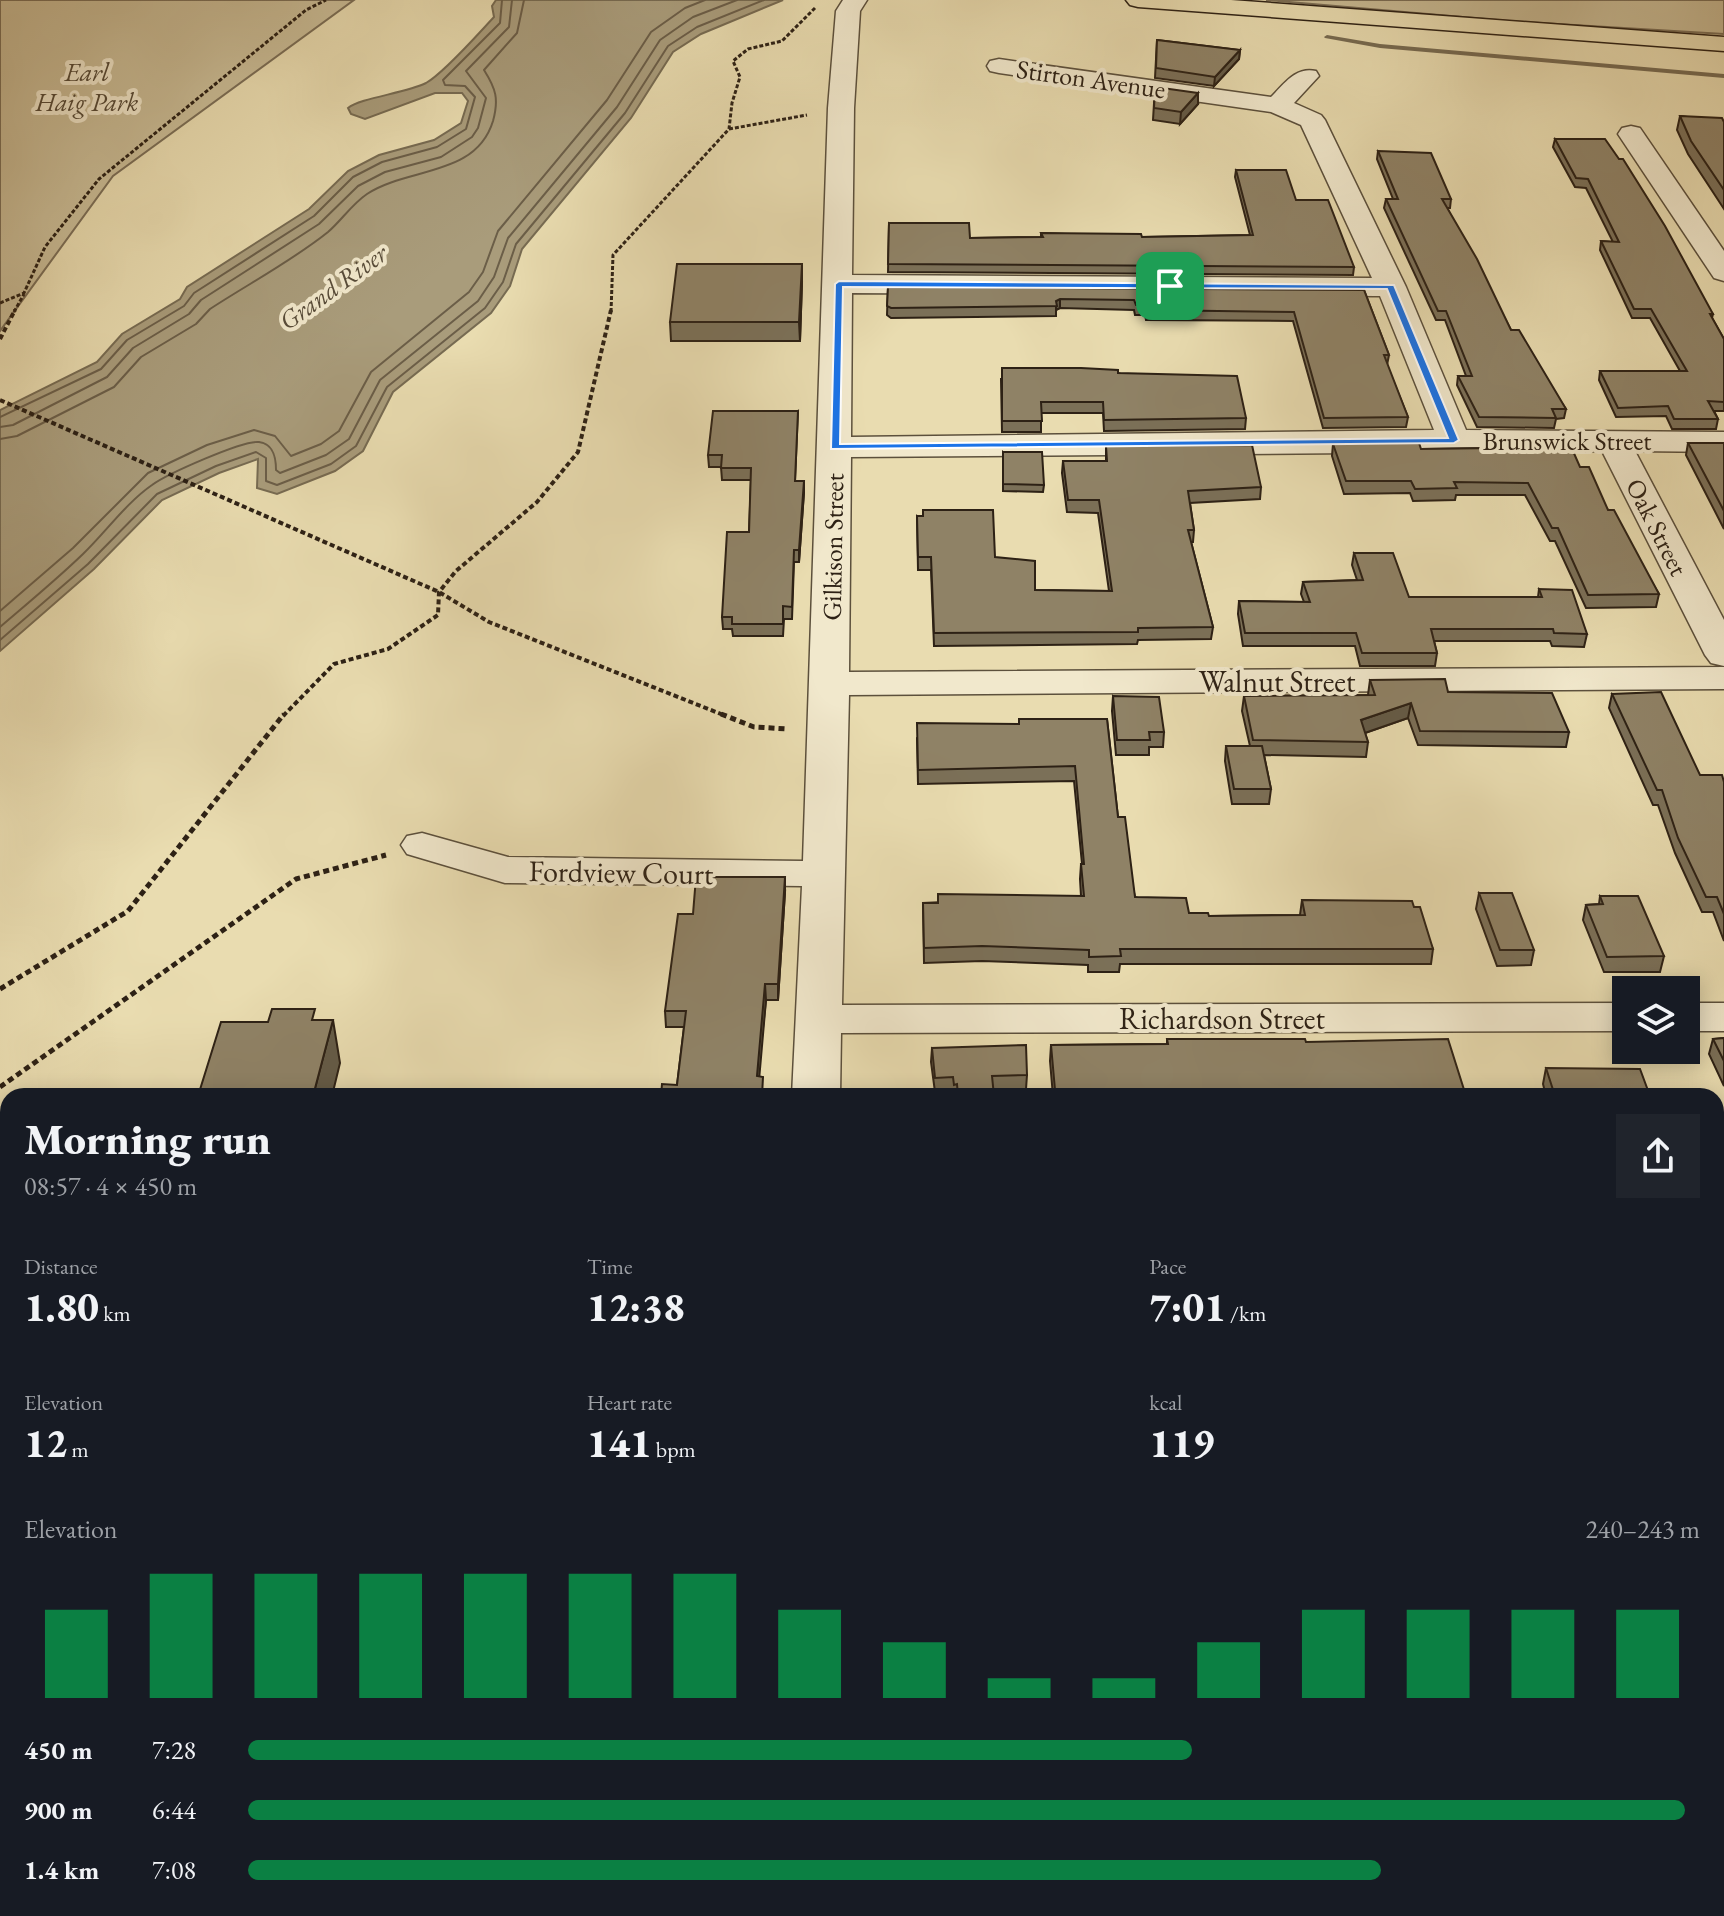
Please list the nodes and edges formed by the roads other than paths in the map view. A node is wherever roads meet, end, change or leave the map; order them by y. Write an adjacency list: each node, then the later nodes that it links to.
1 (855, 0): 9 (street, Gilkison Street)
2 (1138, 0): 3 (main road)
3 (1724, 44)
4 (999, 66): 6 (street, Stirton Avenue)
5 (1307, 76): 6 (street)
6 (1277, 105): 10 (street, Stirton Avenue)
7 (1631, 134): 8 (street)
8 (1724, 272)
9 (839, 284): 10 (street); 14 (street, Gilkison Street)
10 (1391, 287): 11 (street, Stirton Avenue)
11 (1454, 440): 12 (street, Brunswick Street); 14 (street, Brunswick Street)
12 (1613, 441): 13 (street, Brunswick Street); 15 (street, Oak Street)
13 (1724, 442)
14 (835, 447): 17 (street, Gilkison Street)
15 (1724, 655)
16 (1724, 678): 17 (street, Walnut Street)
17 (830, 684): 19 (street, Gilkison Street)
18 (422, 845): 19 (street, Fordview Court)
19 (823, 874): 23 (street, Gilkison Street)
20 (1612, 1017): 23 (street, Richardson Street)
21 (1700, 1017): 22 (street)
22 (1724, 1017)
23 (818, 1019): 24 (street, Gilkison Street)
24 (816, 1088)

